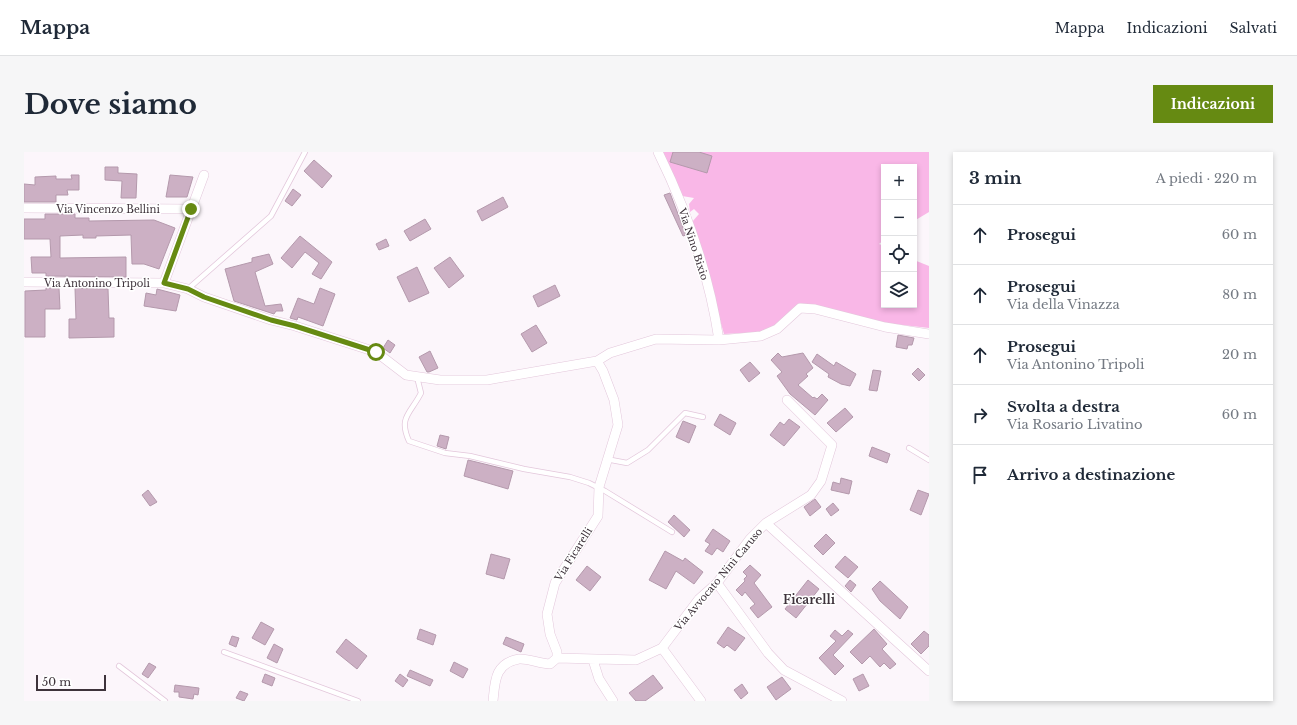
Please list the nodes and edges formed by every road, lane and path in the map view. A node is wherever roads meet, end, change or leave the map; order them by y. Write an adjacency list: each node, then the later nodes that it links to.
1 (305, 152): 8 (lane)
2 (658, 152): 10 (street, Via Nino Bixio)
3 (204, 175): 5 (street)
4 (24, 208): 5 (street, Via Vincenzo Bellini)
5 (191, 209): 7 (street)
6 (24, 282): 7 (street, Via Antonino Tripoli)
7 (164, 283): 8 (street, Via Antonino Tripoli)
8 (191, 290): 12 (street, Via Antonino Tripoli)
9 (929, 334): 10 (street, Via Antonino Tripoli)
10 (719, 340): 11 (street, Via Antonino Tripoli)
11 (597, 361): 12 (street, Via Antonino Tripoli); 16 (street, Via Ficarelli)
12 (417, 377): 18 (lane)
13 (788, 400): 19 (street, Via Avvocato Ninì Caruso)
14 (703, 417): 16 (lane)
15 (909, 448): 17 (lane)
16 (606, 459): 18 (street, Via Ficarelli)
17 (929, 460)
18 (599, 487): 20 (lane); 24 (street, Via Ficarelli)
19 (766, 523): 21 (street, Via Avvocato Ninì Caruso); 27 (street)
20 (672, 532)
21 (717, 584): 22 (street, Via Avvocato Ninì Caruso); 33 (street)
22 (662, 648): 25 (street, Via Avvocato Ninì Caruso); 32 (street)
23 (224, 652): 29 (lane)
24 (557, 658): 25 (street, Via Avvocato Ninì Caruso); 30 (street)
25 (593, 660): 31 (street)
26 (119, 666): 28 (lane)
27 (929, 671)
28 (165, 701)
29 (358, 701)
30 (494, 701)
31 (613, 701)
32 (702, 701)
33 (842, 701)

